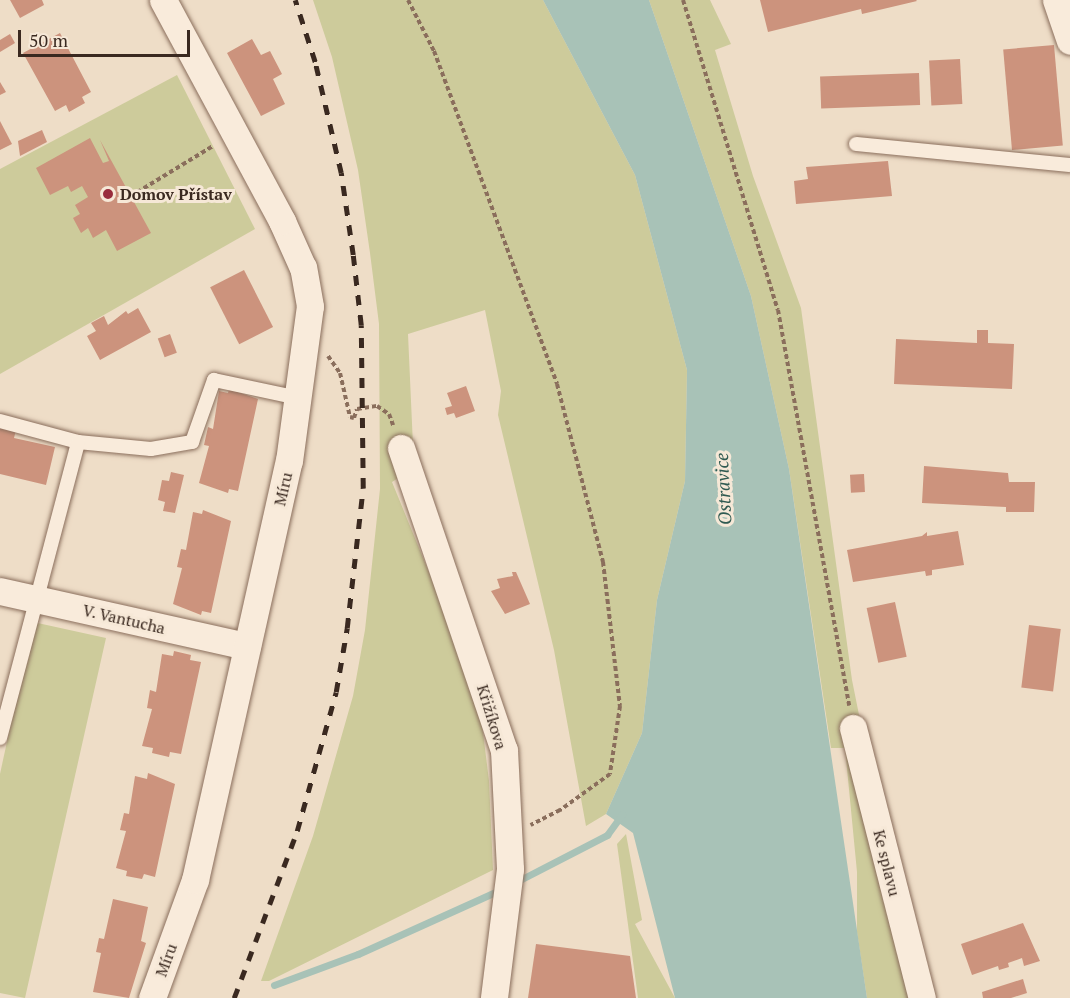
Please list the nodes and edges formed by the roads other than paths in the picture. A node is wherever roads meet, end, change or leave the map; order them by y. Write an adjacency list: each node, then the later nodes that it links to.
1 (164, 0): 6 (street, Míru)
2 (1056, 0): 3 (street)
3 (1070, 41)
4 (856, 144): 5 (lane)
5 (1070, 165)
6 (299, 398): 8 (lane); 12 (street, Míru)
7 (0, 421): 8 (lane)
8 (78, 442): 11 (lane)
9 (401, 448): 16 (street, Křižíkova)
10 (0, 591): 11 (street, V. Vantucha)
11 (35, 599): 12 (street, V. Vantucha); 14 (lane)
12 (248, 646): 15 (street, Míru)
13 (853, 728): 17 (street, Ke splavu)
14 (0, 738)
15 (152, 998)
16 (494, 998)
17 (922, 998)

